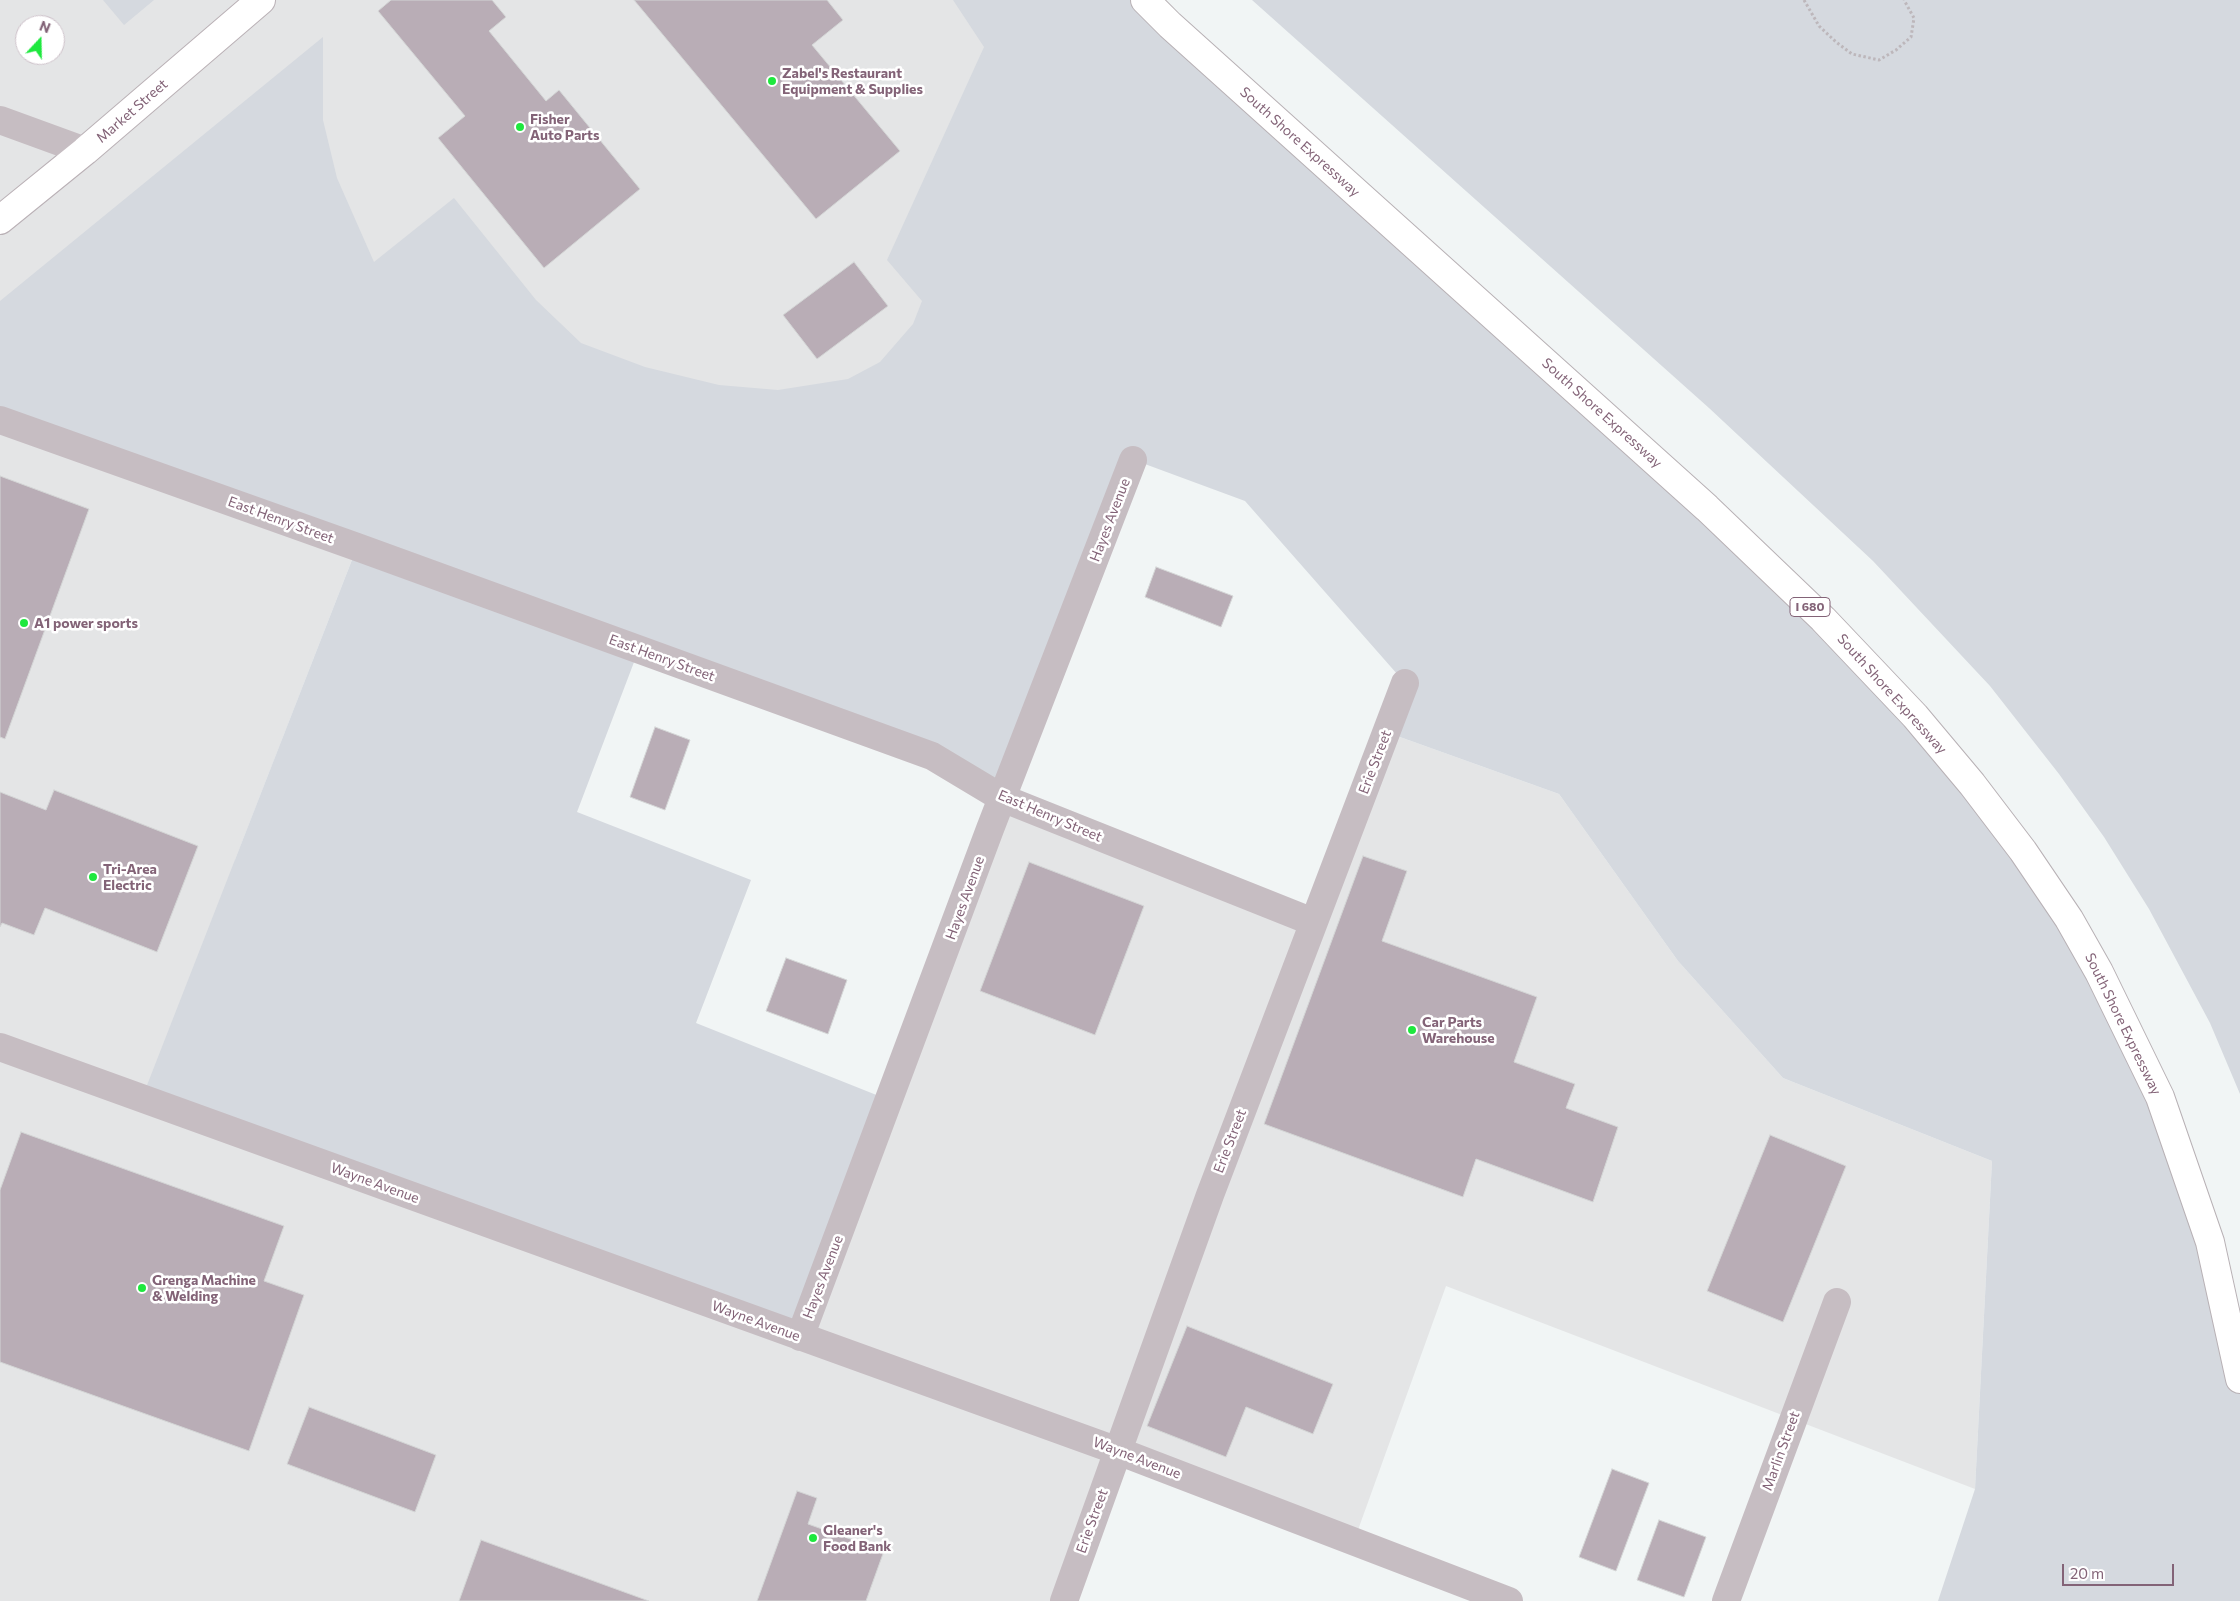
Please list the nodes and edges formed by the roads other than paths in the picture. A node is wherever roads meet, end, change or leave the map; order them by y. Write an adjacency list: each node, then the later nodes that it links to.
1 (261, 0): 4 (main road, Market Street)
2 (1145, 0): 14 (main road, South Shore Expressway / I 680)
3 (0, 120): 4 (street)
4 (85, 151): 5 (main road, Market Street)
5 (0, 220)
6 (0, 420): 9 (street, East Henry Street)
7 (1133, 460): 9 (street, Hayes Avenue)
8 (1405, 683): 10 (street, Erie Street)
9 (1002, 798): 10 (street, East Henry Street); 13 (street, Hayes Avenue)
10 (1313, 922): 15 (street, Erie Street)
11 (0, 1047): 13 (street, Wayne Avenue)
12 (1837, 1302): 18 (street, Marlin Street)
13 (800, 1337): 15 (street, Wayne Avenue)
14 (2240, 1379)
15 (1118, 1451): 16 (street, Erie Street); 17 (street, Wayne Avenue)
16 (1064, 1601)
17 (1510, 1601)
18 (1726, 1601)

